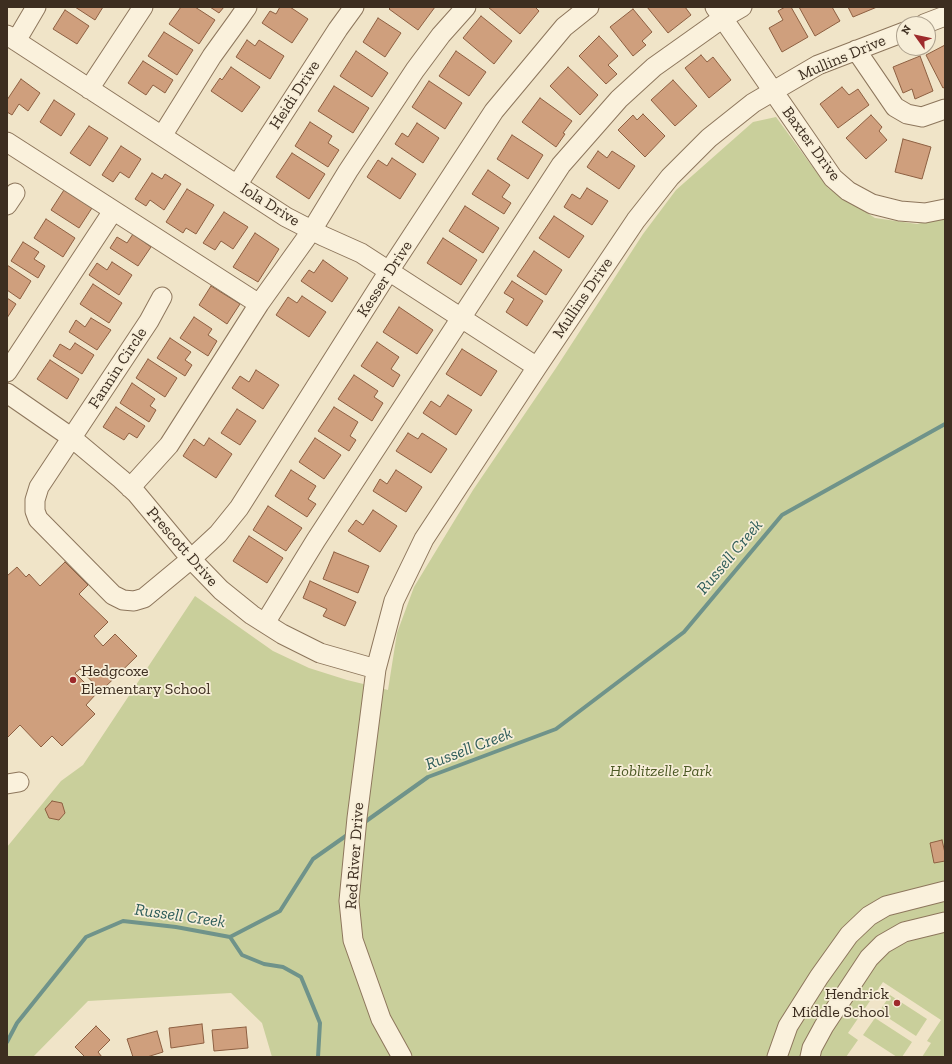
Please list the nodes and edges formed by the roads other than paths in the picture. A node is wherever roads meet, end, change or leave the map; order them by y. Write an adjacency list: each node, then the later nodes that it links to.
1 (36, 7): 10 (street)
2 (143, 7): 12 (street)
3 (247, 7): 15 (street)
4 (354, 7): 17 (street, Heidi Drive)
5 (466, 7): 20 (street)
6 (590, 7): 21 (street, Kesser Drive)
7 (742, 7): 8 (street)
8 (719, 13): 13 (street, Baxter Drive); 24 (street)
9 (896, 35): 11 (street, Mullins Drive)
10 (12, 38): 12 (street, Iola Drive)
11 (856, 50): 13 (street, Mullins Drive); 14 (street)
12 (89, 88): 15 (street, Iola Drive)
13 (773, 90): 18 (street, Baxter Drive); 25 (street, Mullins Drive)
14 (945, 109)
15 (162, 136): 17 (street, Iola Drive)
16 (7, 142): 19 (street)
17 (237, 185): 20 (street, Iola Drive)
18 (945, 209)
19 (113, 211): 23 (street); 26 (street)
20 (312, 230): 21 (street, Iola Drive); 23 (street)
21 (389, 271): 24 (street, Iola Drive); 30 (street, Kesser Drive)
22 (162, 297): 28 (street, Fannin Circle)
23 (259, 304): 29 (street)
24 (462, 319): 25 (street, Iola Drive); 31 (street)
25 (537, 367): 32 (street, Mullins Drive)
26 (7, 372)
27 (7, 393): 28 (street, Prescott Drive)
28 (72, 438): 29 (street, Prescott Drive); 30 (street, Kesser Drive)
29 (130, 488): 30 (street, Prescott Drive)
30 (191, 559): 31 (street, Prescott Drive)
31 (265, 623): 32 (street, Prescott Drive)
32 (376, 669): 37 (street, Red River Drive)
33 (945, 891): 35 (street)
34 (945, 922): 36 (street)
35 (819, 977): 36 (street); 38 (street)
36 (845, 994): 39 (street)
37 (402, 1057)
38 (777, 1057)
39 (810, 1057)

